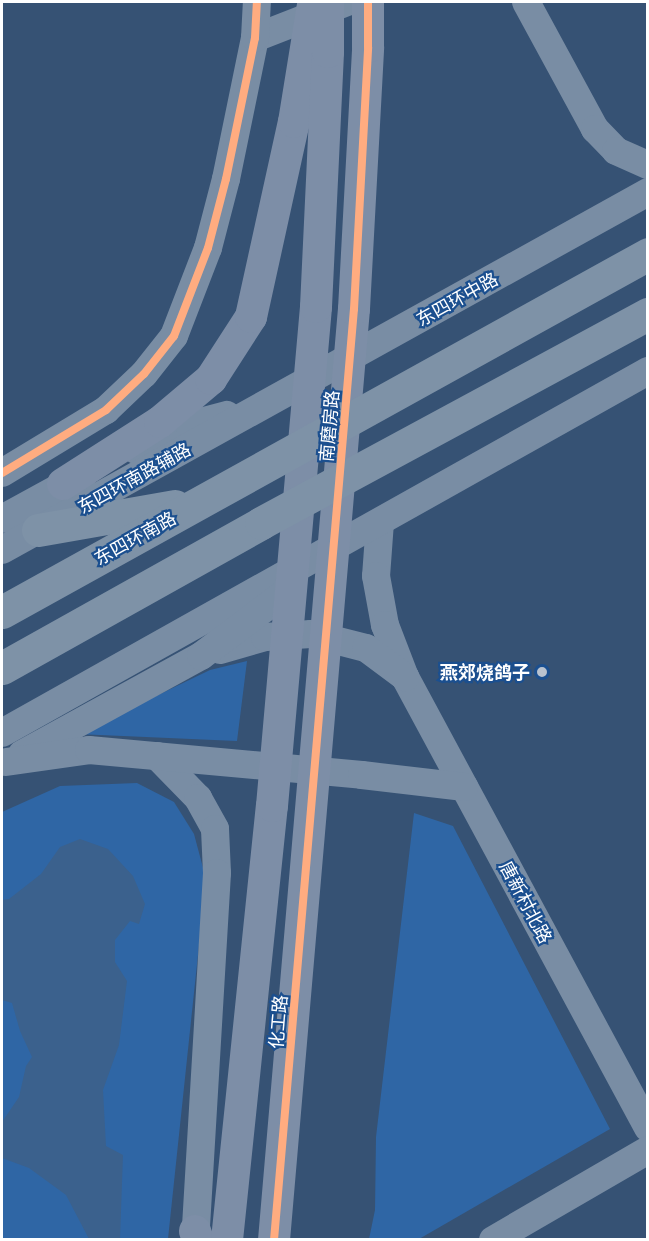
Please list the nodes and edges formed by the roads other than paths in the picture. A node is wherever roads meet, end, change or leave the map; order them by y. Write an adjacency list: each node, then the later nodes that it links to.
1 (257, 2): 7 (main road)
2 (314, 2): 8 (main road)
3 (328, 2): 8 (main road)
4 (347, 2): 7 (main road)
5 (368, 2): 33 (main road, 南磨房路)
6 (526, 2): 9 (main road)
7 (255, 38): 17 (main road)
8 (317, 53): 18 (main road); 32 (main road, 南磨房路)
9 (648, 165)
10 (648, 192): 16 (main road, 东四环中路)
11 (648, 233): 13 (highway)
12 (648, 254): 13 (highway)
13 (601, 281): 19 (highway, 东四环南路)
14 (648, 314): 26 (highway)
15 (648, 371): 21 (main road)
16 (267, 405): 18 (main road); 22 (main road, 东四环南路辅路)
17 (2, 473)
18 (63, 484): 20 (main road)
19 (201, 502): 22 (highway); 24 (highway, 东四环南路)
20 (2, 519)
21 (380, 522): 25 (main road); 27 (main road, 唐新村北路); 28 (main road)
22 (38, 530): 23 (main road, 东四环南路辅路)
23 (2, 550)
24 (2, 612)
25 (201, 656): 27 (main road); 30 (main road)
26 (2, 668)
27 (405, 677): 31 (main road, 唐新村北路)
28 (2, 732)
29 (157, 756): 30 (main road); 31 (main road); 36 (main road)
30 (4, 764)
31 (464, 787): 34 (main road, 唐新村北路)
32 (272, 806): 37 (main road, 化工路)
33 (312, 808): 38 (main road, 化工路)
34 (648, 1128)
35 (648, 1150): 39 (main road)
36 (196, 1237)
37 (227, 1239)
38 (274, 1239)
39 (493, 1239)

